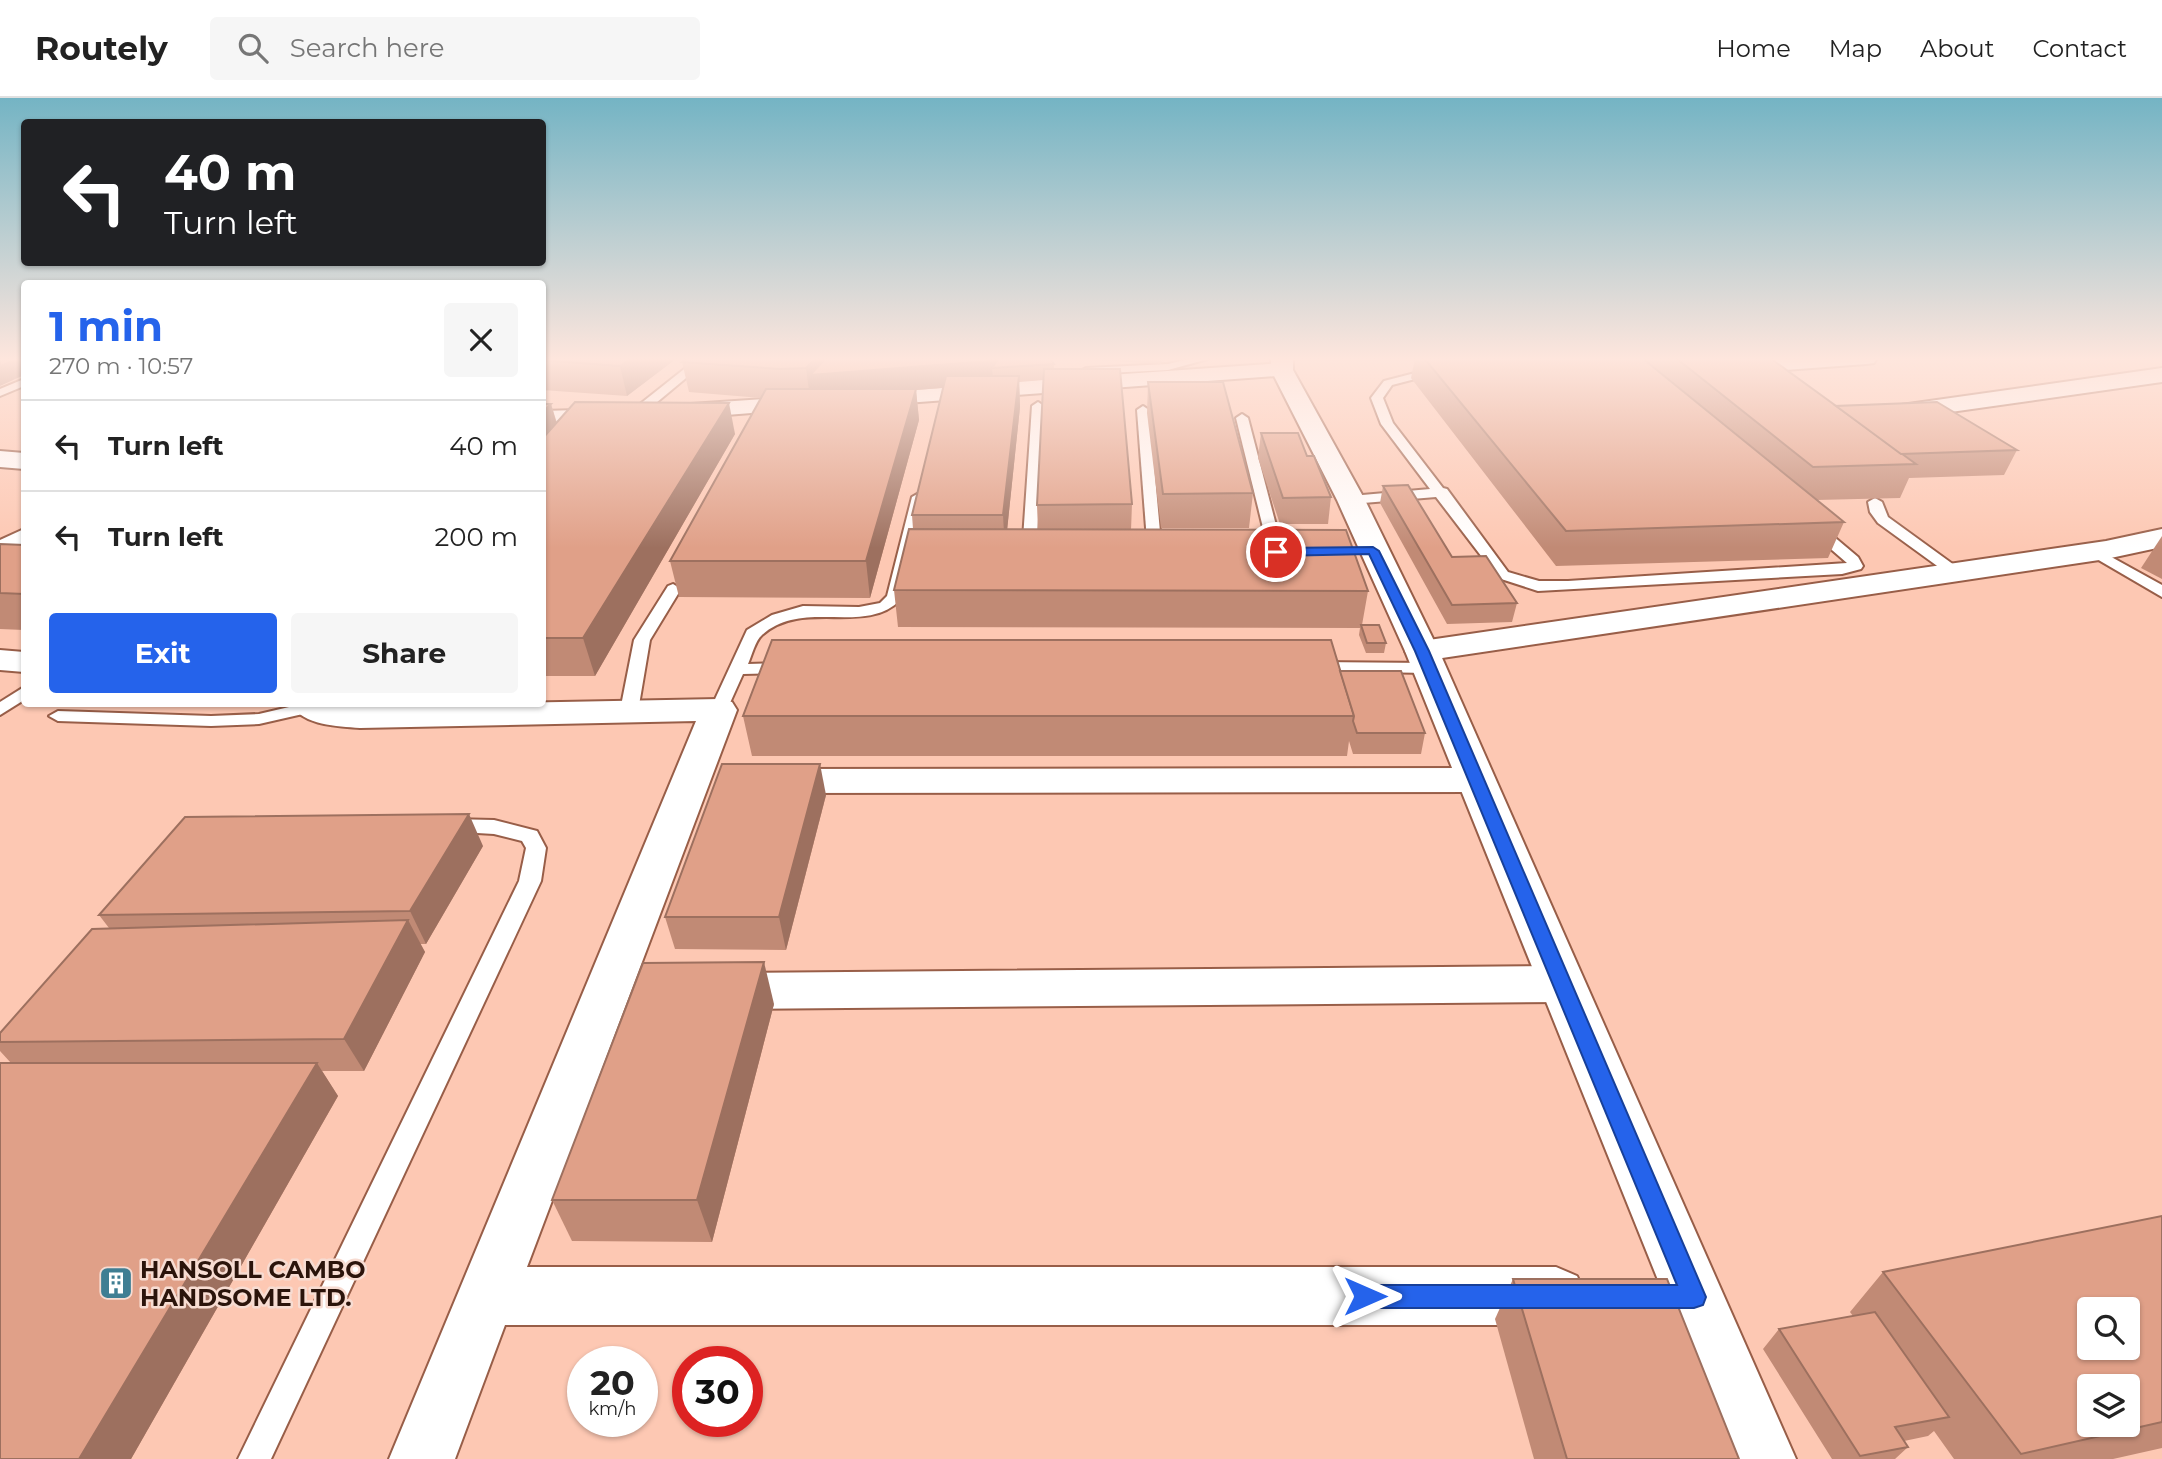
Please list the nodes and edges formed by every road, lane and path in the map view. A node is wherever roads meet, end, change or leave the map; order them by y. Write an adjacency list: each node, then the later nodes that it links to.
1 (1037, 422): 17 (lane)
2 (1144, 422): 16 (lane)
3 (1243, 422): 14 (lane)
4 (1311, 422): 11 (street)
5 (1386, 422): 10 (lane)
6 (1690, 422): 10 (lane)
7 (0, 459): 8 (street)
8 (21, 461)
9 (922, 483): 26 (lane)
10 (1442, 492): 11 (lane)
11 (1351, 500): 21 (street)
12 (1875, 502): 18 (lane)
13 (2162, 538): 15 (street)
14 (1276, 552)
15 (2095, 552): 18 (street); 20 (lane)
16 (1155, 554)
17 (1055, 555)
18 (1956, 573): 21 (street)
19 (673, 589): 31 (lane)
20 (2162, 592)
21 (1426, 659): 24 (lane); 33 (street)
22 (0, 660): 23 (street)
23 (21, 662)
24 (1293, 667)
25 (804, 668): 26 (lane)
26 (728, 689): 31 (street); 34 (street)
27 (21, 694): 30 (lane)
28 (301, 707): 32 (lane)
29 (314, 707): 31 (street)
30 (0, 710)
31 (629, 711)
32 (58, 716)
33 (1476, 780): 34 (street); 36 (street)
34 (691, 781): 37 (street)
35 (424, 826): 40 (lane)
36 (1562, 984): 37 (street); 39 (street)
37 (644, 991): 38 (street)
38 (487, 1296): 39 (street); 41 (street)
39 (1648, 1297): 42 (street)
40 (254, 1459)
41 (422, 1459)
42 (1763, 1459)

